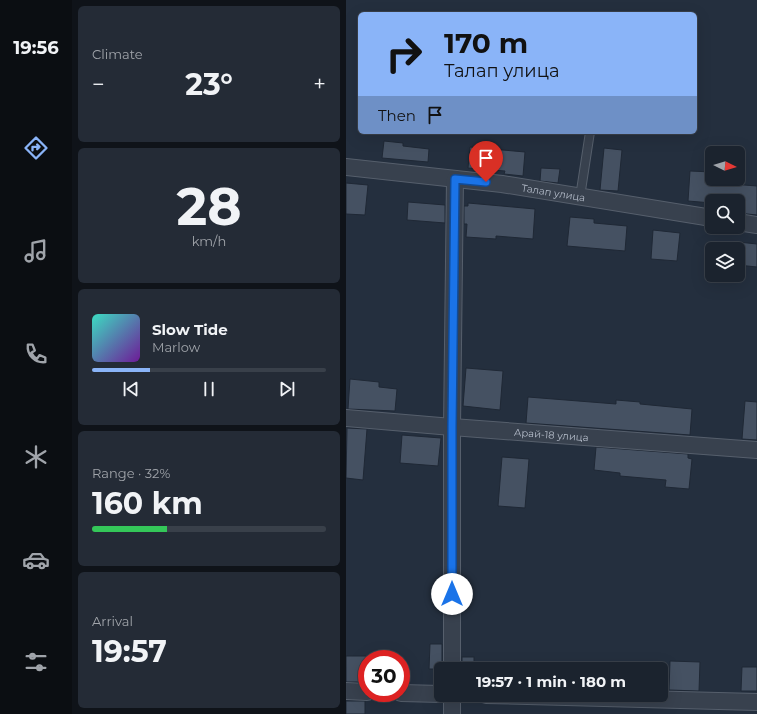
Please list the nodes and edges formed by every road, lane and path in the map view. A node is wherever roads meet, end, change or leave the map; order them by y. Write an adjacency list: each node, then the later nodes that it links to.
1 (590, 134): 4 (lane)
2 (346, 166): 3 (street, Талап улица)
3 (455, 179): 4 (street, Талап улица); 9 (street)
4 (580, 196): 5 (street, Талап улица)
5 (705, 217)
6 (745, 223): 7 (street)
7 (757, 225)
8 (346, 418): 9 (street, Арай-18 улица)
9 (452, 427): 10 (street, Арай-18 улица); 11 (street)
10 (757, 450)
11 (452, 662)
12 (346, 691): 13 (street)
13 (358, 692)
14 (410, 693): 15 (street)
15 (434, 694)
16 (668, 700): 18 (street)
17 (452, 702): 19 (street)
18 (757, 702)
19 (452, 714)

